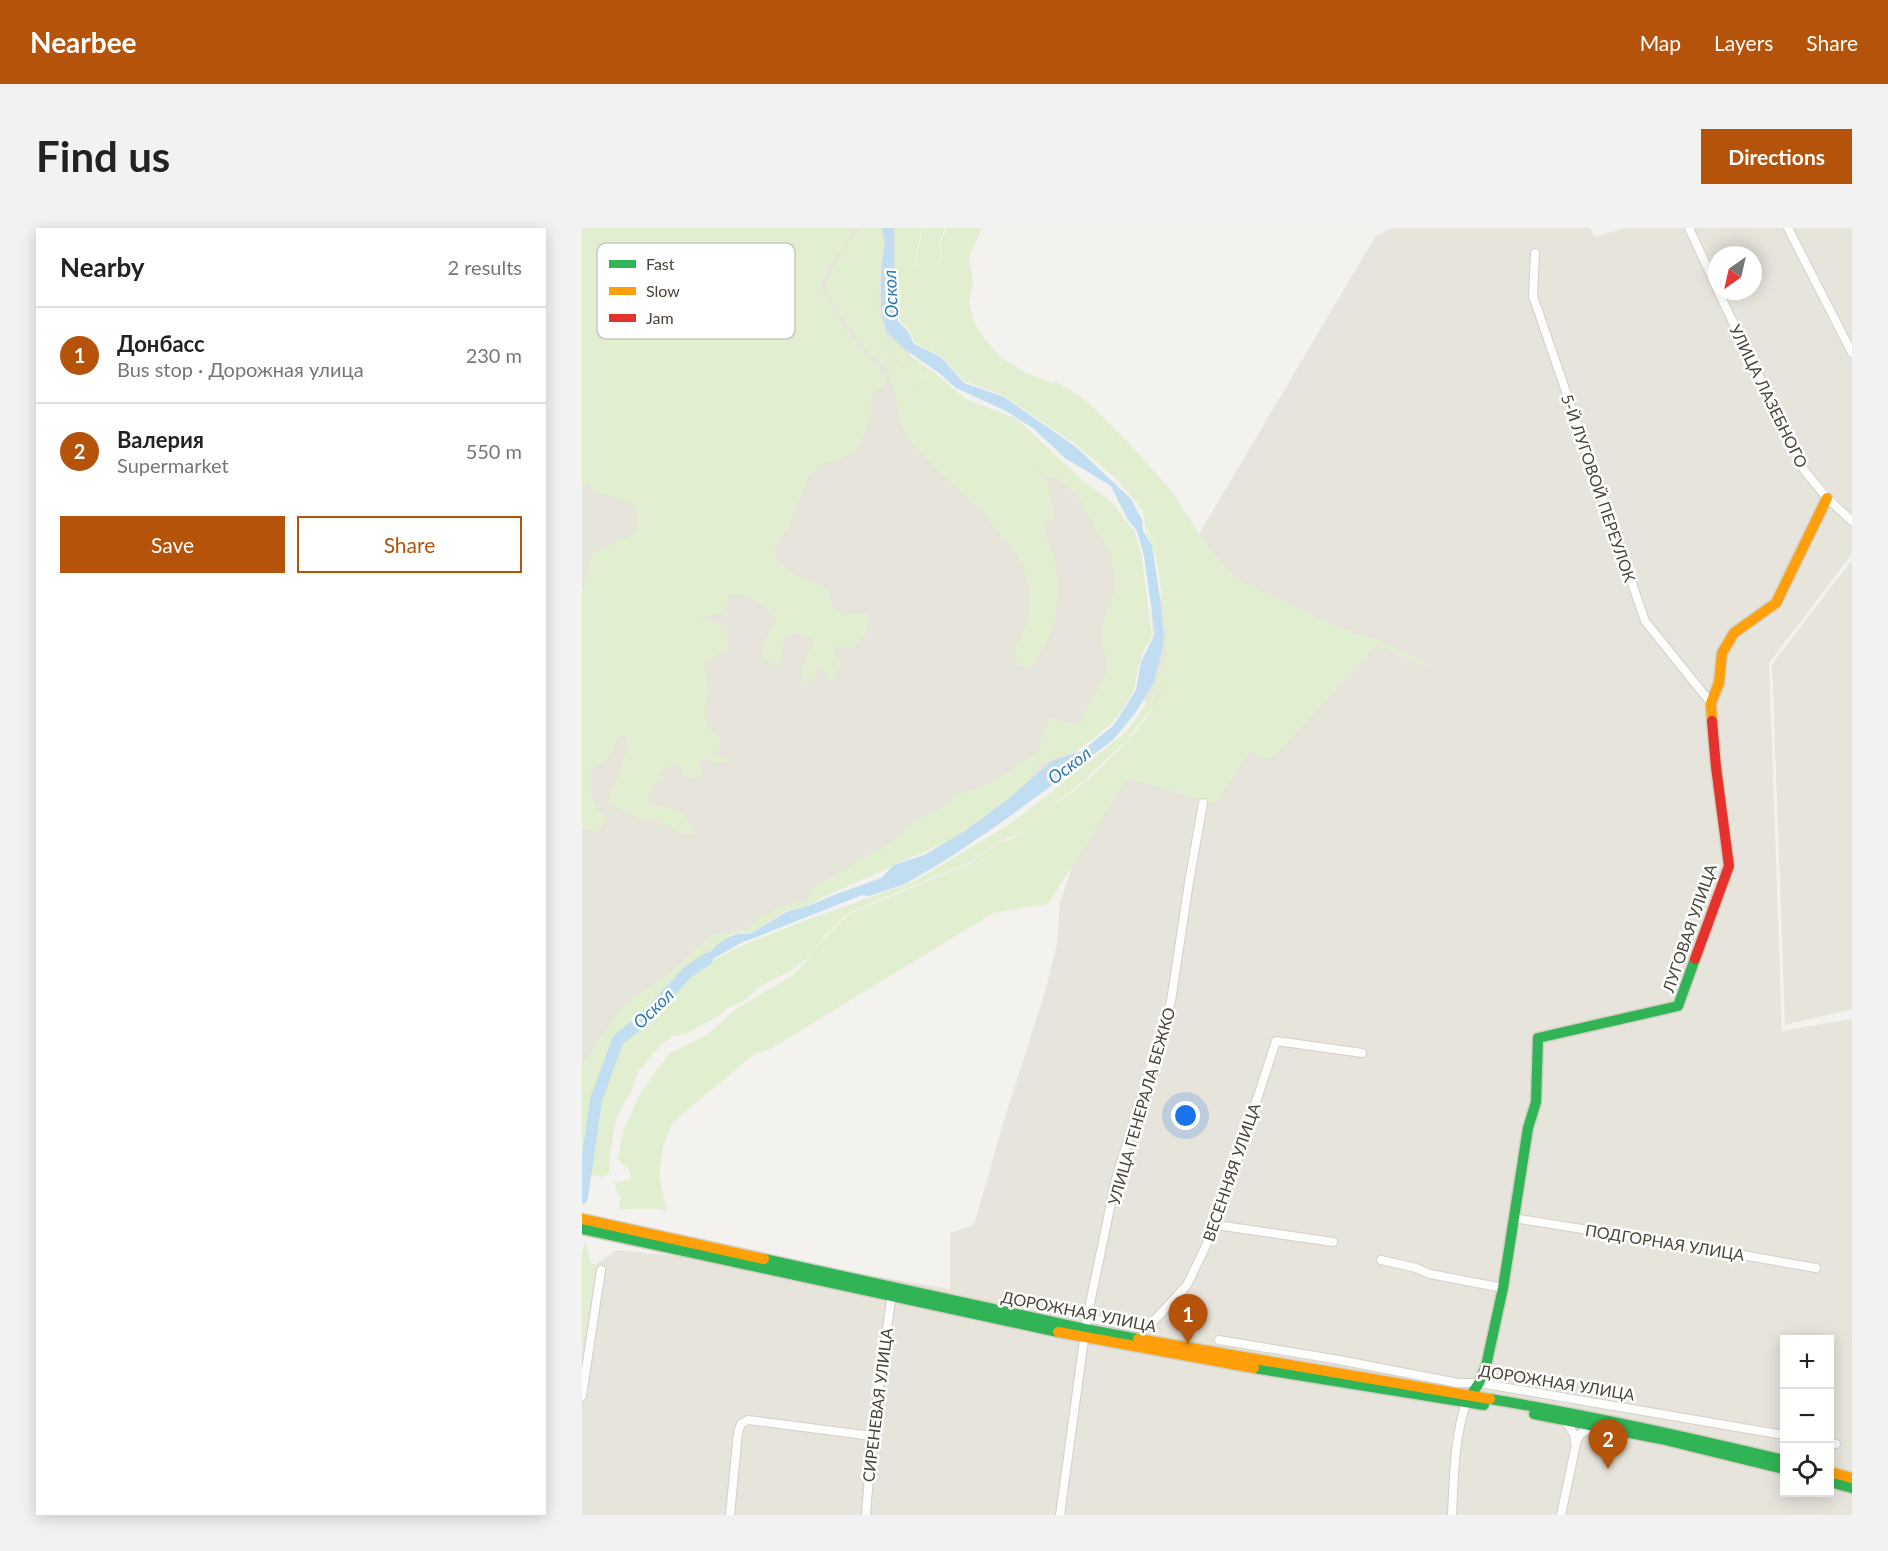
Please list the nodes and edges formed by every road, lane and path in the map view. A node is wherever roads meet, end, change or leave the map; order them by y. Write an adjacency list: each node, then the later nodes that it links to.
1 (1689, 228): 4 (street, УЛИЦА ЛАЗЕБНОГО)
2 (1788, 228): 6 (street)
3 (1535, 253): 9 (street, 5-Й ЛУГОВОЙ ПЕРЕУЛОК)
4 (1708, 269)
5 (1723, 300): 7 (street, УЛИЦА ЛАЗЕБНОГО)
6 (1852, 353)
7 (1827, 498): 8 (street, УЛИЦА ЛАЗЕБНОГО); 9 (main road, ЛУГОВАЯ УЛИЦА)
8 (1852, 521)
9 (1711, 703): 12 (main road, ЛУГОВАЯ УЛИЦА)
10 (1203, 803): 23 (street, УЛИЦА ГЕНЕРАЛА БЕЖКО)
11 (1362, 1053): 14 (street, ВЕСЕННЯЯ УЛИЦА)
12 (1513, 1218): 19 (street, ПОДГОРНАЯ УЛИЦА); 21 (main road, ЛУГОВАЯ УЛИЦА)
13 (582, 1219): 16 (main road, ДОРОЖНАЯ УЛИЦА)
14 (1216, 1225): 17 (street); 23 (street, ВЕСЕННЯЯ УЛИЦА)
15 (582, 1229): 16 (main road, ДОРОЖНАЯ УЛИЦА)
16 (619, 1231): 22 (main road, ДОРОЖНАЯ УЛИЦА)
17 (1333, 1242)
18 (1381, 1260): 21 (street)
19 (1816, 1268)
20 (601, 1270): 26 (street)
21 (1503, 1288): 25 (main road, ЛУГОВАЯ УЛИЦА)
22 (892, 1291): 23 (main road, ДОРОЖНАЯ УЛИЦА); 31 (street, СИРЕНЕВАЯ УЛИЦА)
23 (1085, 1328): 27 (main road, ДОРОЖНАЯ УЛИЦА); 41 (street, УЛИЦА ГЕНЕРАЛА БЕЖКО)
24 (1220, 1340): 25 (street, ДОРОЖНАЯ УЛИЦА)
25 (1479, 1383): 27 (main road, ЛУГОВАЯ УЛИЦА); 30 (street, ДОРОЖНАЯ УЛИЦА)
26 (582, 1396)
27 (1469, 1399): 28 (main road, ДОРОЖНАЯ УЛИЦА); 33 (main road, ДОРОЖНАЯ УЛИЦА); 42 (street)
28 (1564, 1420): 29 (main road, ДОРОЖНАЯ УЛИЦА); 32 (street)
29 (1594, 1426): 32 (street); 34 (main road, ДОРОЖНАЯ УЛИЦА)
30 (1780, 1434)
31 (872, 1436): 39 (street); 40 (street, СИРЕНЕВАЯ УЛИЦА)
32 (1576, 1444): 43 (street)
33 (1780, 1459)
34 (1780, 1468)
35 (1834, 1473): 36 (main road)
36 (1852, 1479)
37 (1834, 1483): 38 (main road)
38 (1852, 1488)
39 (730, 1515)
40 (866, 1515)
41 (1060, 1515)
42 (1452, 1515)
43 (1561, 1515)

